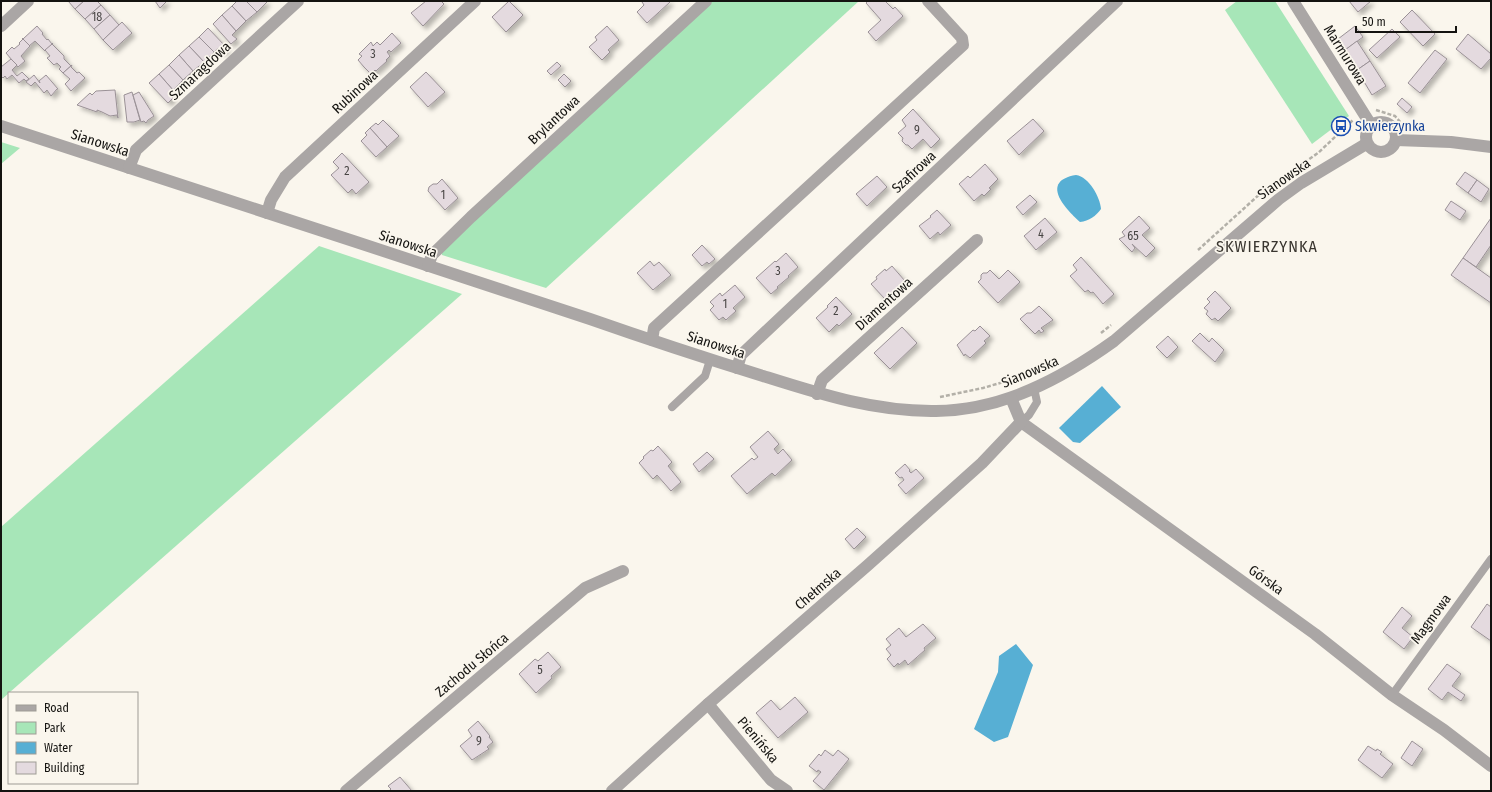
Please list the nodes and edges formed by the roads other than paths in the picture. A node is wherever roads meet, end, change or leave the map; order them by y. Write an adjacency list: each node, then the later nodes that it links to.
1 (28, 1): 8 (street)
2 (298, 1): 14 (street, Szmaragdowa)
3 (475, 1): 15 (street, Rubinowa)
4 (706, 1): 17 (street, Brylantowa)
5 (928, 1): 18 (street)
6 (1117, 1): 20 (street, Szafirowa)
7 (1293, 1): 9 (street, Marmurowa)
8 (1, 26)
9 (1371, 125): 11 (street); 12 (street)
10 (1, 126): 14 (street, Sianowska)
11 (1396, 140): 12 (street); 13 (street)
12 (1366, 144): 21 (street, Sianowska)
13 (1491, 147)
14 (129, 168): 15 (street, Sianowska)
15 (267, 213): 17 (street, Sianowska)
16 (977, 240): 22 (street, Diamentowa)
17 (428, 266): 18 (street, Sianowska)
18 (652, 340): 19 (street, Sianowska)
19 (710, 360): 20 (street, Sianowska); 24 (lane)
20 (737, 368): 22 (street, Sianowska)
21 (1034, 388): 23 (street, Sianowska); 25 (lane)
22 (817, 394): 23 (street, Sianowska)
23 (1011, 398): 25 (street)
24 (672, 408)
25 (1021, 422): 28 (street, Górska); 29 (street, Chełmska)
26 (1491, 559): 28 (lane, Magmowa)
27 (623, 571): 31 (street, Zachodu Słońca)
28 (1392, 695): 30 (street, Górska)
29 (708, 704): 32 (street, Chełmska); 33 (street, Pienińska)
30 (1491, 766)
31 (346, 791)
32 (612, 791)
33 (787, 791)

